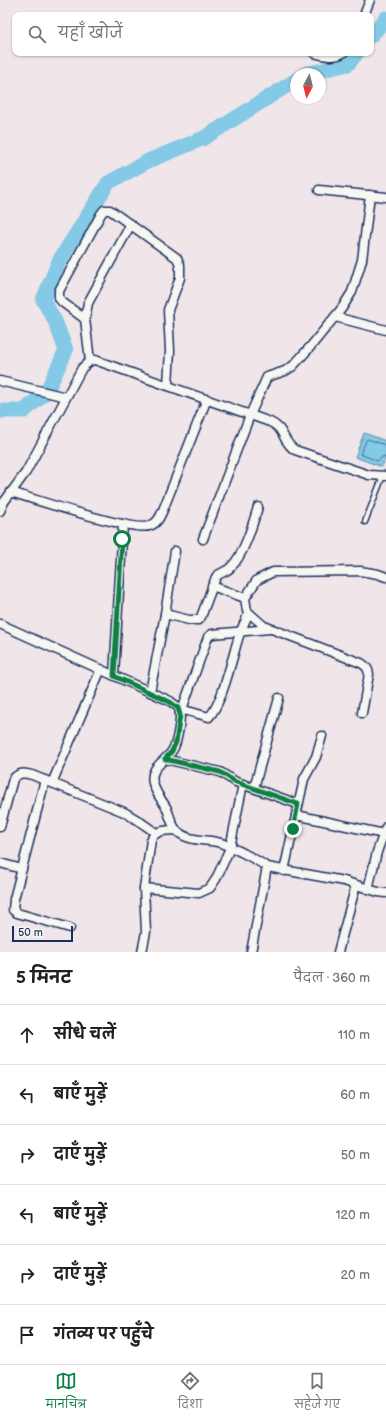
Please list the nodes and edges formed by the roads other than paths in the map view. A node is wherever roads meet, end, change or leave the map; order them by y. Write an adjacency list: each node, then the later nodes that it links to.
1 (370, 0): 2 (street)
2 (365, 12)
3 (319, 190): 4 (street)
4 (370, 195): 5 (street); 7 (street)
5 (386, 197)
6 (131, 224): 8 (street); 8 (street); 12 (street)
7 (335, 317): 9 (street); 15 (street)
8 (85, 319): 10 (street)
9 (386, 330)
10 (90, 361): 12 (street); 13 (street)
11 (0, 381): 13 (street)
12 (168, 385): 14 (street)
13 (66, 397): 17 (street)
14 (207, 399): 15 (street); 21 (street)
15 (250, 415): 16 (street); 22 (street)
16 (384, 476): 20 (lane)
17 (12, 492): 19 (street); 21 (street)
18 (258, 507): 25 (street)
19 (0, 511)
20 (365, 522)
21 (123, 524): 33 (street)
22 (203, 539)
23 (174, 551): 28 (street)
24 (386, 577): 26 (street)
25 (212, 586): 26 (street); 28 (street)
26 (245, 598): 27 (street)
27 (249, 612): 30 (street); 31 (street)
28 (165, 614): 34 (street)
29 (1, 626): 32 (street)
30 (272, 629): 31 (street); 36 (street)
31 (241, 632): 37 (street); 37 (street)
32 (101, 670): 33 (street); 40 (street)
33 (114, 676): 34 (street)
34 (150, 692): 37 (street)
35 (279, 698): 42 (street)
36 (362, 713)
37 (180, 715): 39 (street)
38 (322, 736): 43 (street)
39 (165, 759): 41 (street); 46 (street)
40 (49, 782): 45 (street); 48 (street); 52 (street)
41 (243, 784): 42 (street); 49 (street)
42 (254, 788): 43 (street)
43 (298, 804): 44 (street)
44 (296, 815): 47 (street); 53 (street)
45 (0, 827)
46 (176, 830): 48 (street); 49 (street)
47 (385, 831): 56 (street)
48 (156, 833): 55 (street)
49 (230, 848): 51 (street); 55 (street)
50 (0, 863): 52 (street)
51 (267, 867): 53 (street); 60 (street)
52 (22, 869): 58 (street)
53 (284, 870): 54 (street)
54 (356, 885): 56 (street); 61 (street)
55 (144, 888): 59 (street)
56 (368, 889): 57 (street)
57 (386, 893)
58 (70, 928)
59 (142, 952)
60 (251, 952)
61 (338, 952)

